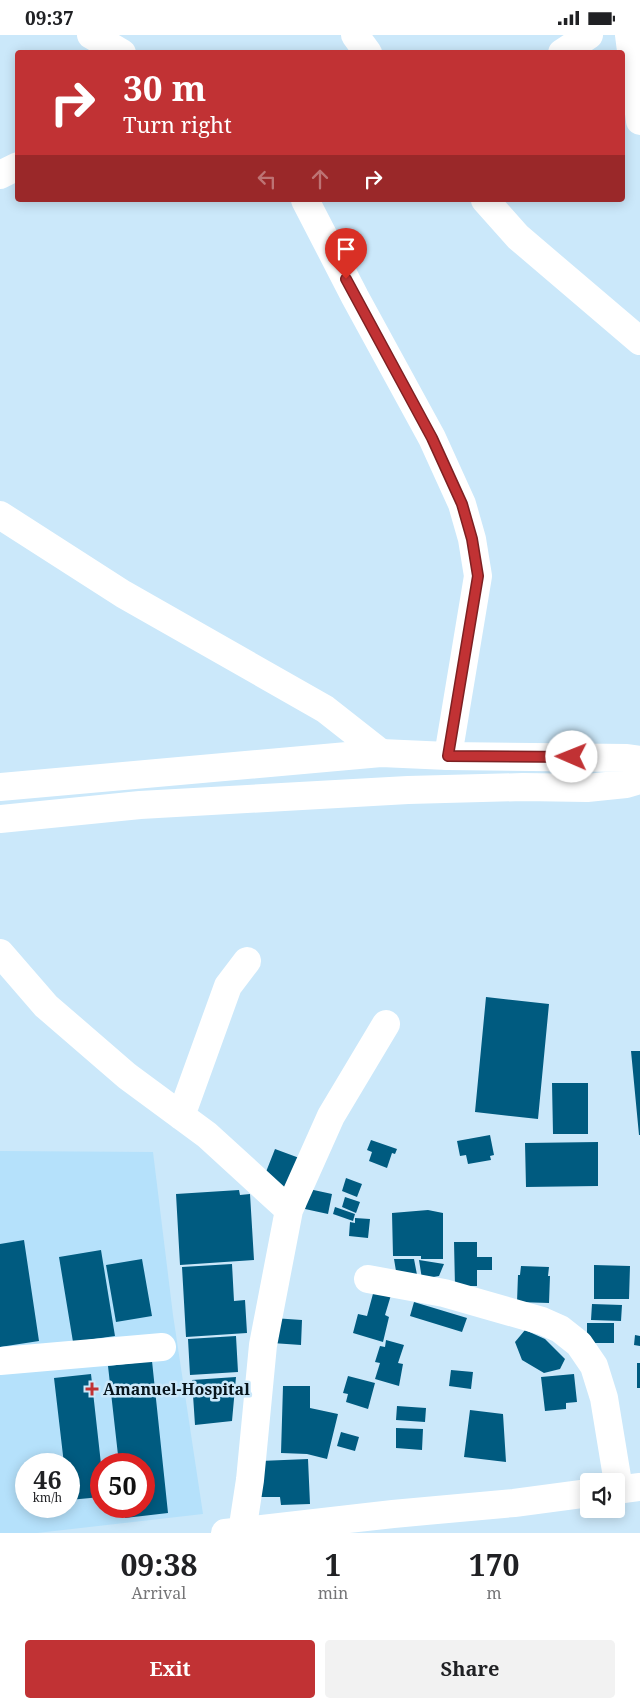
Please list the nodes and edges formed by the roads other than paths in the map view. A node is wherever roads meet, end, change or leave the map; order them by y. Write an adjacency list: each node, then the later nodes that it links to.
1 (91, 35): 5 (street)
2 (355, 35): 6 (street)
3 (589, 35): 7 (street)
4 (628, 35): 8 (street)
5 (117, 50)
6 (366, 50)
7 (566, 50)
8 (640, 121)
9 (15, 168): 10 (street)
10 (0, 175)
11 (306, 202): 16 (street)
12 (487, 202): 13 (street)
13 (640, 341)
14 (0, 515): 15 (street)
15 (381, 753): 16 (street); 19 (street)
16 (448, 756): 17 (street)
17 (640, 760)
18 (635, 782): 20 (street)
19 (0, 787)
20 (0, 819)
21 (0, 953): 24 (street)
22 (247, 961): 24 (street)
23 (386, 1024): 25 (street)
24 (181, 1116): 25 (street)
25 (289, 1209): 31 (street)
26 (368, 1279): 29 (street)
27 (162, 1347): 28 (street)
28 (0, 1361)
29 (621, 1473)
30 (580, 1494): 31 (street)
31 (248, 1532)

